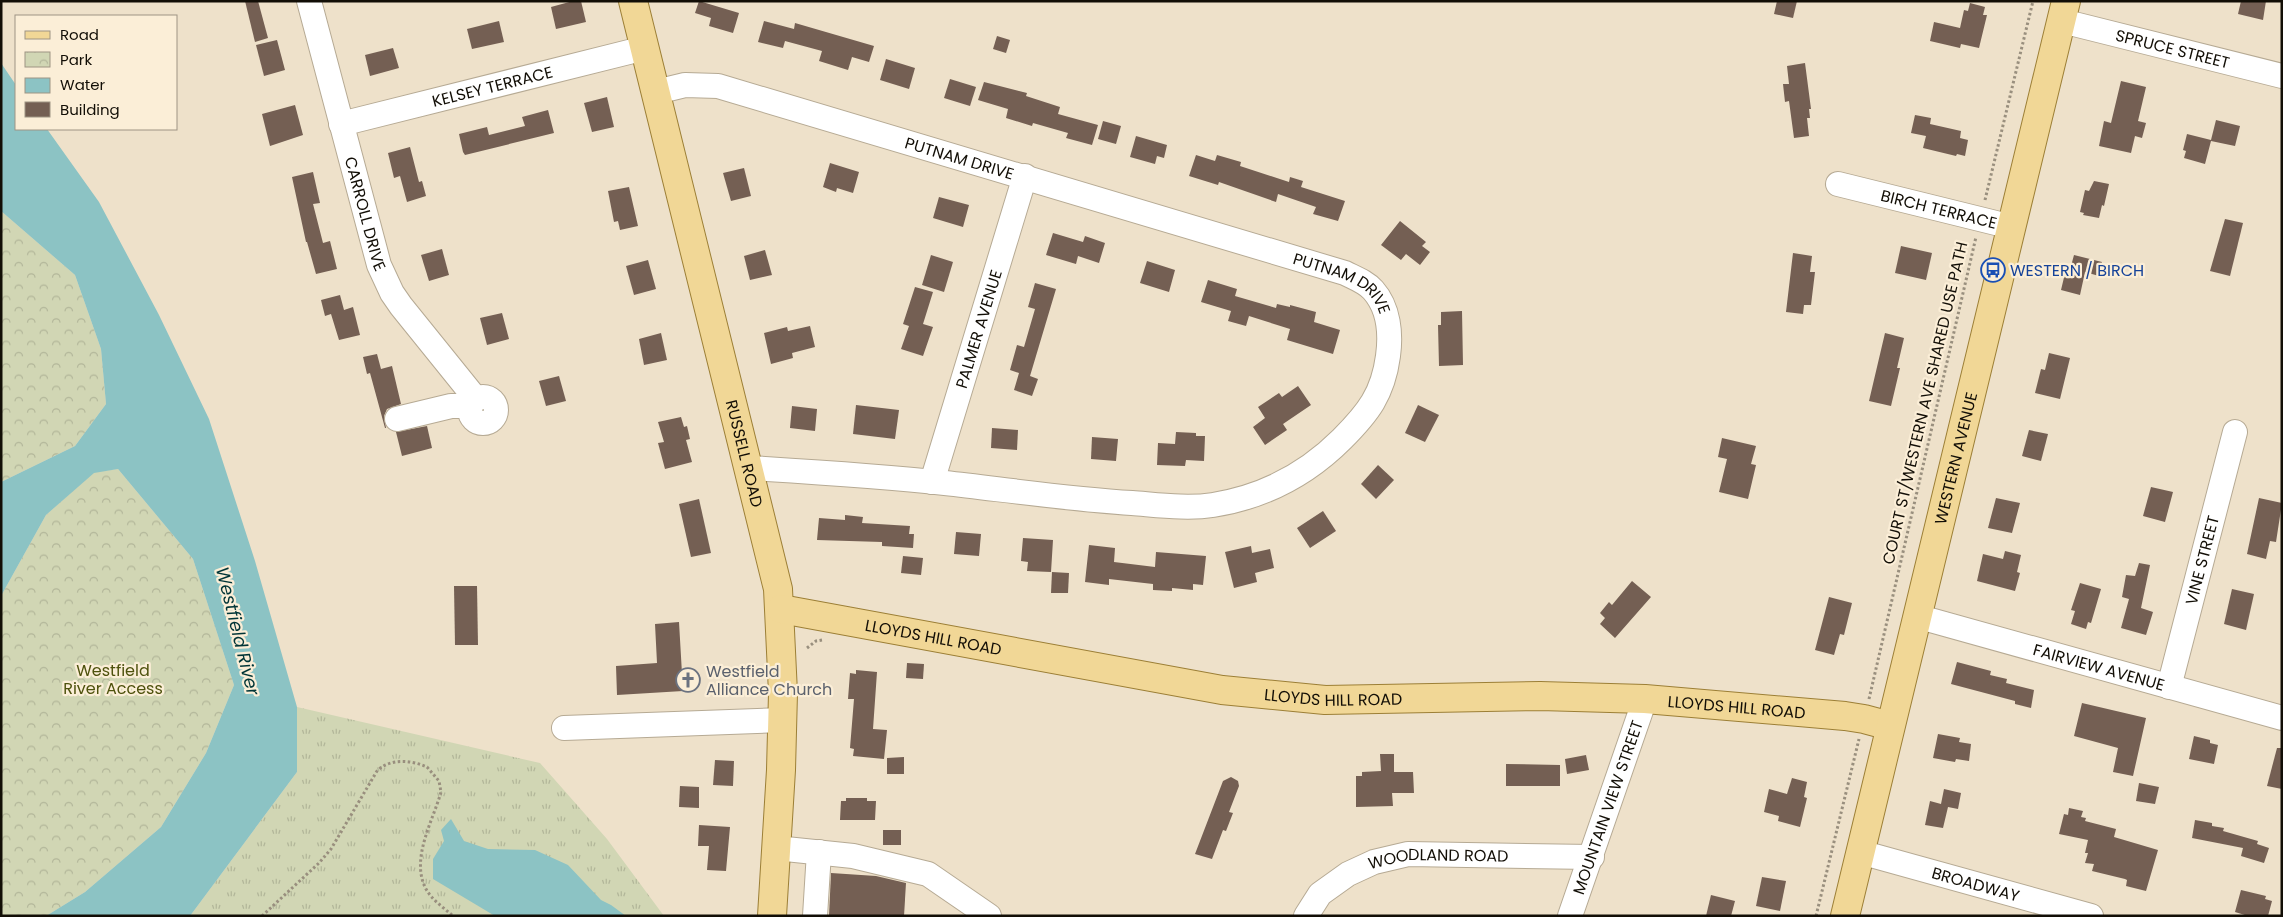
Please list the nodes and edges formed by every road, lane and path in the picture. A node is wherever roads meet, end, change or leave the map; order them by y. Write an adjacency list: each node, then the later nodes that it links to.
1 (309, 1): 8 (street, CARROLL DRIVE)
2 (633, 1): 5 (main road, RUSSELL ROAD)
3 (2033, 1): 11 (path, COURT ST/WESTERN AVE SHARED USE PATH)
4 (2064, 11): 6 (street, SPRUCE STREET); 12 (main road, WESTERN AVENUE)
5 (645, 48): 7 (main road, RUSSELL ROAD); 8 (street, KELSEY TERRACE)
6 (2282, 76)
7 (656, 92): 9 (street, PUTNAM DRIVE); 15 (main road, RUSSELL ROAD)
8 (341, 124): 13 (street, CARROLL DRIVE)
9 (1025, 176): 16 (street, PALMER AVENUE); 16 (street, PUTNAM DRIVE)
10 (1838, 184): 11 (street, BIRCH TERRACE)
11 (1980, 219): 12 (street, BIRCH TERRACE); 20 (path, COURT ST/WESTERN AVE SHARED USE PATH)
12 (2012, 227): 18 (main road, WESTERN AVENUE)
13 (396, 419)
14 (2235, 432): 19 (street, VINE STREET)
15 (750, 468): 16 (street, PUTNAM DRIVE); 17 (main road, RUSSELL ROAD)
16 (932, 482)
17 (781, 609): 21 (main road, LLOYDS HILL ROAD); 23 (main road, RUSSELL ROAD)
18 (1916, 616): 19 (street, FAIRVIEW AVENUE); 24 (main road, WESTERN AVENUE)
19 (2169, 687): 22 (street, FAIRVIEW AVENUE)
20 (1870, 693)
21 (1645, 699): 24 (main road, LLOYDS HILL ROAD); 30 (street, MOUNTAIN VIEW STREET)
22 (2282, 718)
23 (782, 720): 25 (street); 27 (main road, RUSSELL ROAD)
24 (1890, 726): 29 (main road, WESTERN AVENUE)
25 (564, 728)
26 (1860, 734): 38 (path)
27 (776, 848): 28 (street); 33 (main road, RUSSELL ROAD)
28 (819, 852): 34 (street); 35 (street)
29 (1860, 852): 39 (main road, WESTERN AVENUE); 40 (street, BROADWAY)
30 (1592, 857): 36 (street, WOODLAND ROAD); 37 (street, MOUNTAIN VIEW STREET)
31 (262, 916): 32 (path)
32 (453, 916)
33 (772, 916)
34 (815, 916)
35 (989, 916)
36 (1306, 916)
37 (1570, 916)
38 (1816, 916)
39 (1845, 916)
40 (2092, 916)

